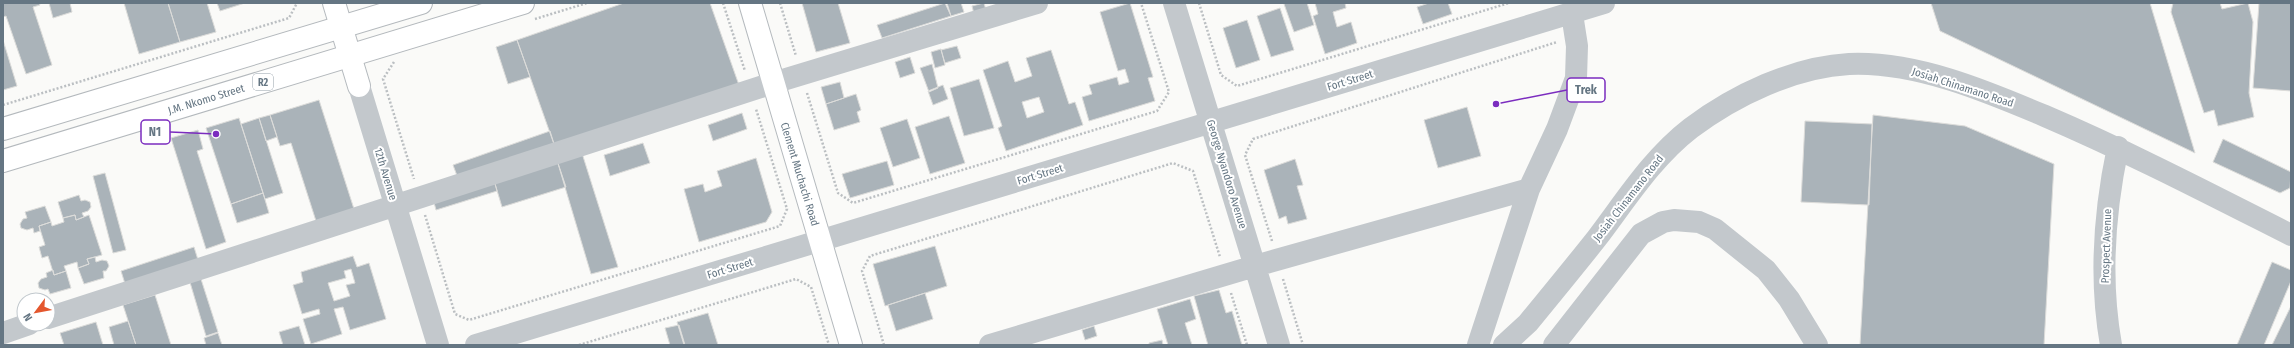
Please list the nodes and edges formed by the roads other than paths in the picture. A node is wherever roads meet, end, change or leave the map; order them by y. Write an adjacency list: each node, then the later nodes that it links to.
1 (334, 3): 9 (main road, 12th Avenue)
2 (421, 3): 9 (main road)
3 (523, 3): 10 (main road, J.M. Nkomo Street / R2)
4 (750, 3): 11 (main road, Clement Muchachi Road)
5 (1037, 3): 11 (street)
6 (1174, 3): 13 (street, George Nyandoro Avenue)
7 (1604, 3): 8 (street, Fort Street)
8 (1572, 14): 13 (street, Fort Street); 17 (street)
9 (341, 27): 10 (main road, 12th Avenue); 14 (main road)
10 (350, 56): 12 (main road, 12th Avenue); 16 (main road, J.M. Nkomo Street / R2)
11 (774, 83): 18 (street); 20 (main road, Clement Muchachi Road)
12 (359, 86): 18 (street, 12th Avenue)
13 (1211, 123): 20 (street, Fort Street); 21 (street, George Nyandoro Avenue)
14 (3, 129)
15 (2118, 147): 19 (street, Josiah Chinamano Road); 31 (street, Josiah Chinamano Road); 34 (street, Prospect Avenue)
16 (3, 161)
17 (1529, 189): 21 (street); 30 (street)
18 (396, 206): 22 (street); 25 (street, 12th Avenue)
19 (2291, 235)
20 (820, 241): 26 (street, Fort Street); 27 (main road, Clement Muchachi Road)
21 (1255, 266): 28 (street); 29 (street, George Nyandoro Avenue)
22 (56, 315)
23 (16, 329): 24 (street)
24 (5, 334)
25 (438, 345)
26 (476, 345)
27 (851, 345)
28 (990, 345)
29 (1279, 345)
30 (1478, 345)
31 (1504, 345)
32 (1554, 345): 33 (street)
33 (1817, 345)
34 (2111, 345)

